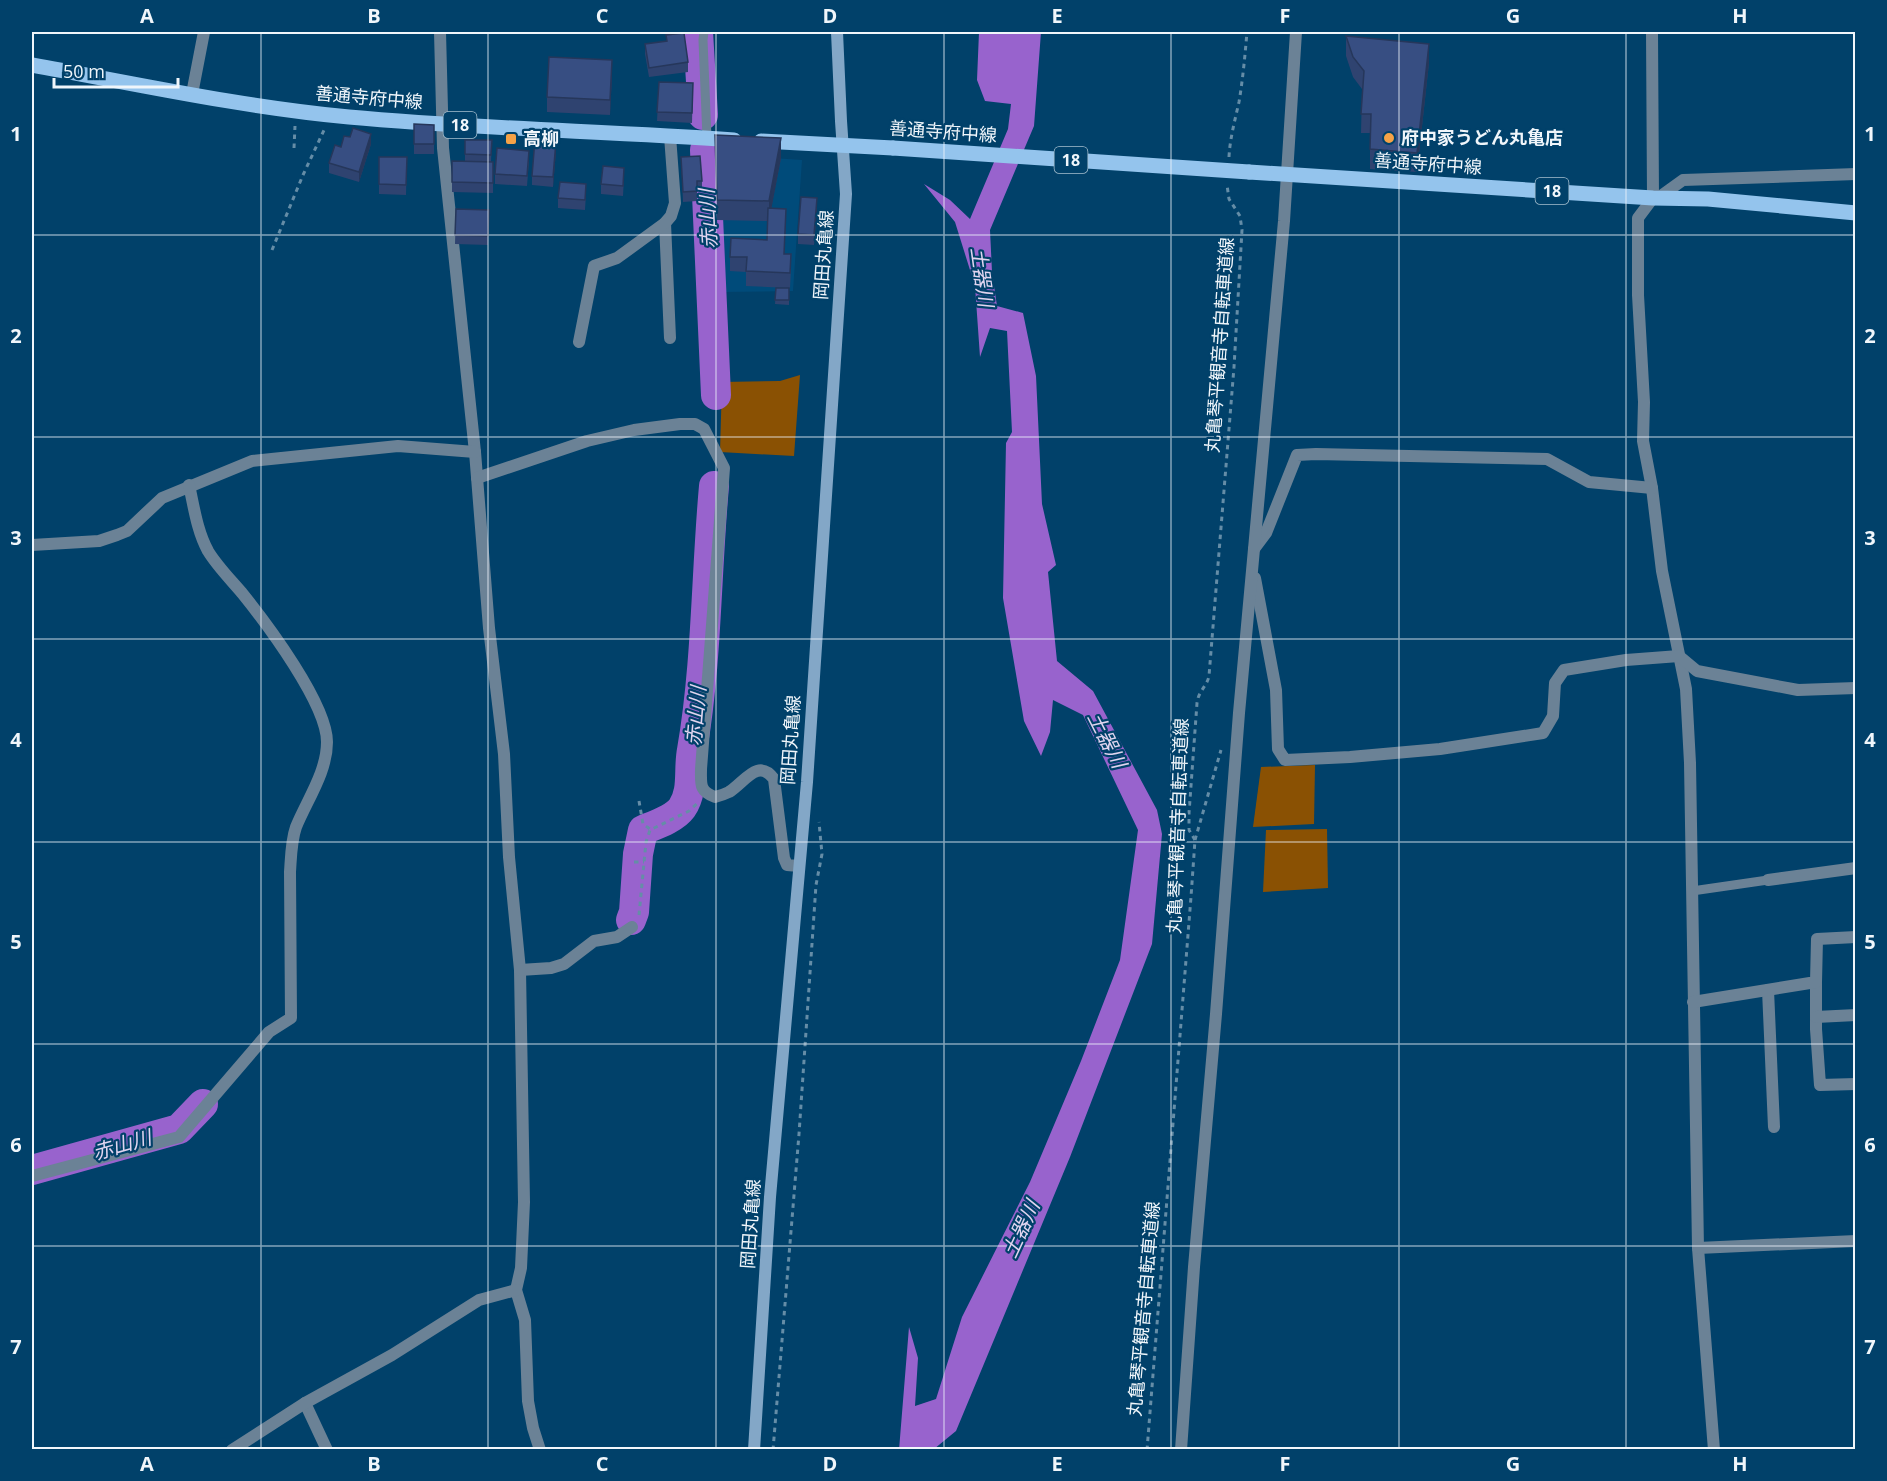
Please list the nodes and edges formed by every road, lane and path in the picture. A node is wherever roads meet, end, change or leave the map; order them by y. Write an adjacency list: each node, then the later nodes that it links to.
1 (204, 32): 9 (street)
2 (440, 32): 12 (street)
3 (704, 32): 14 (lane)
4 (837, 32): 15 (main road, 岡田丸亀線)
5 (1247, 32): 17 (path)
6 (1296, 32): 19 (street)
7 (1652, 32): 21 (street)
8 (32, 65): 9 (main road, 善通寺府中線 / 18)
9 (192, 94): 10 (main road, 善通寺府中線 / 18)
10 (296, 111): 11 (main road, 善通寺府中線 / 18); 16 (path)
11 (332, 115): 12 (main road, 善通寺府中線 / 18); 24 (path)
12 (442, 125): 13 (main road, 善通寺府中線 / 18); 27 (street)
13 (670, 136): 14 (main road, 善通寺府中線 / 18); 23 (street)
14 (707, 138): 15 (main road, 善通寺府中線 / 18)
15 (843, 146): 19 (main road, 善通寺府中線 / 18, bridge); 44 (main road, 岡田丸亀線)
16 (294, 148)
17 (1228, 161)
18 (1856, 174): 21 (street)
19 (1286, 175): 21 (main road, 善通寺府中線 / 18); 32 (street)
20 (1227, 180): 41 (path, 丸亀琴平観音寺自転車道線)
21 (1655, 198): 22 (main road, 善通寺府中線 / 18); 30 (street)
22 (1856, 213)
23 (665, 223): 25 (street); 26 (street)
24 (272, 250)
25 (670, 338)
26 (579, 342)
27 (475, 452): 28 (street); 29 (street)
28 (477, 478): 37 (street); 50 (street)
29 (189, 485): 31 (street); 58 (street)
30 (1652, 489): 32 (street); 34 (street)
31 (32, 545)
32 (1254, 549): 33 (street)
33 (1252, 563): 34 (street); 69 (street)
34 (1679, 656): 35 (street); 47 (street)
35 (1856, 688)
36 (1222, 745): 41 (path)
37 (706, 794): 40 (path); 44 (street)
38 (639, 801): 40 (path)
39 (818, 813): 67 (path)
40 (650, 830): 43 (path)
41 (1195, 840): 68 (path, 丸亀琴平観音寺自転車道線)
42 (634, 862): 43 (path)
43 (644, 862): 48 (path)
44 (799, 866): 66 (main road, 岡田丸亀線)
45 (1856, 868): 46 (street)
46 (1768, 880): 47 (lane)
47 (1692, 891): 53 (street)
48 (632, 927): 50 (street)
49 (1856, 937): 51 (street)
50 (520, 970): 61 (street)
51 (1816, 982): 52 (street); 55 (street)
52 (1768, 990): 53 (street); 57 (street)
53 (1694, 1002): 60 (street)
54 (1856, 1015): 55 (street)
55 (1816, 1017): 56 (street)
56 (1856, 1084)
57 (1774, 1127)
58 (32, 1176)
59 (1856, 1241): 60 (street)
60 (1698, 1248): 70 (street)
61 (516, 1290): 62 (street); 65 (street)
62 (305, 1403): 63 (street); 64 (street)
63 (232, 1449)
64 (327, 1449)
65 (540, 1449)
66 (754, 1449)
67 (773, 1449)
68 (1147, 1449)
69 (1181, 1449)
70 (1714, 1449)

